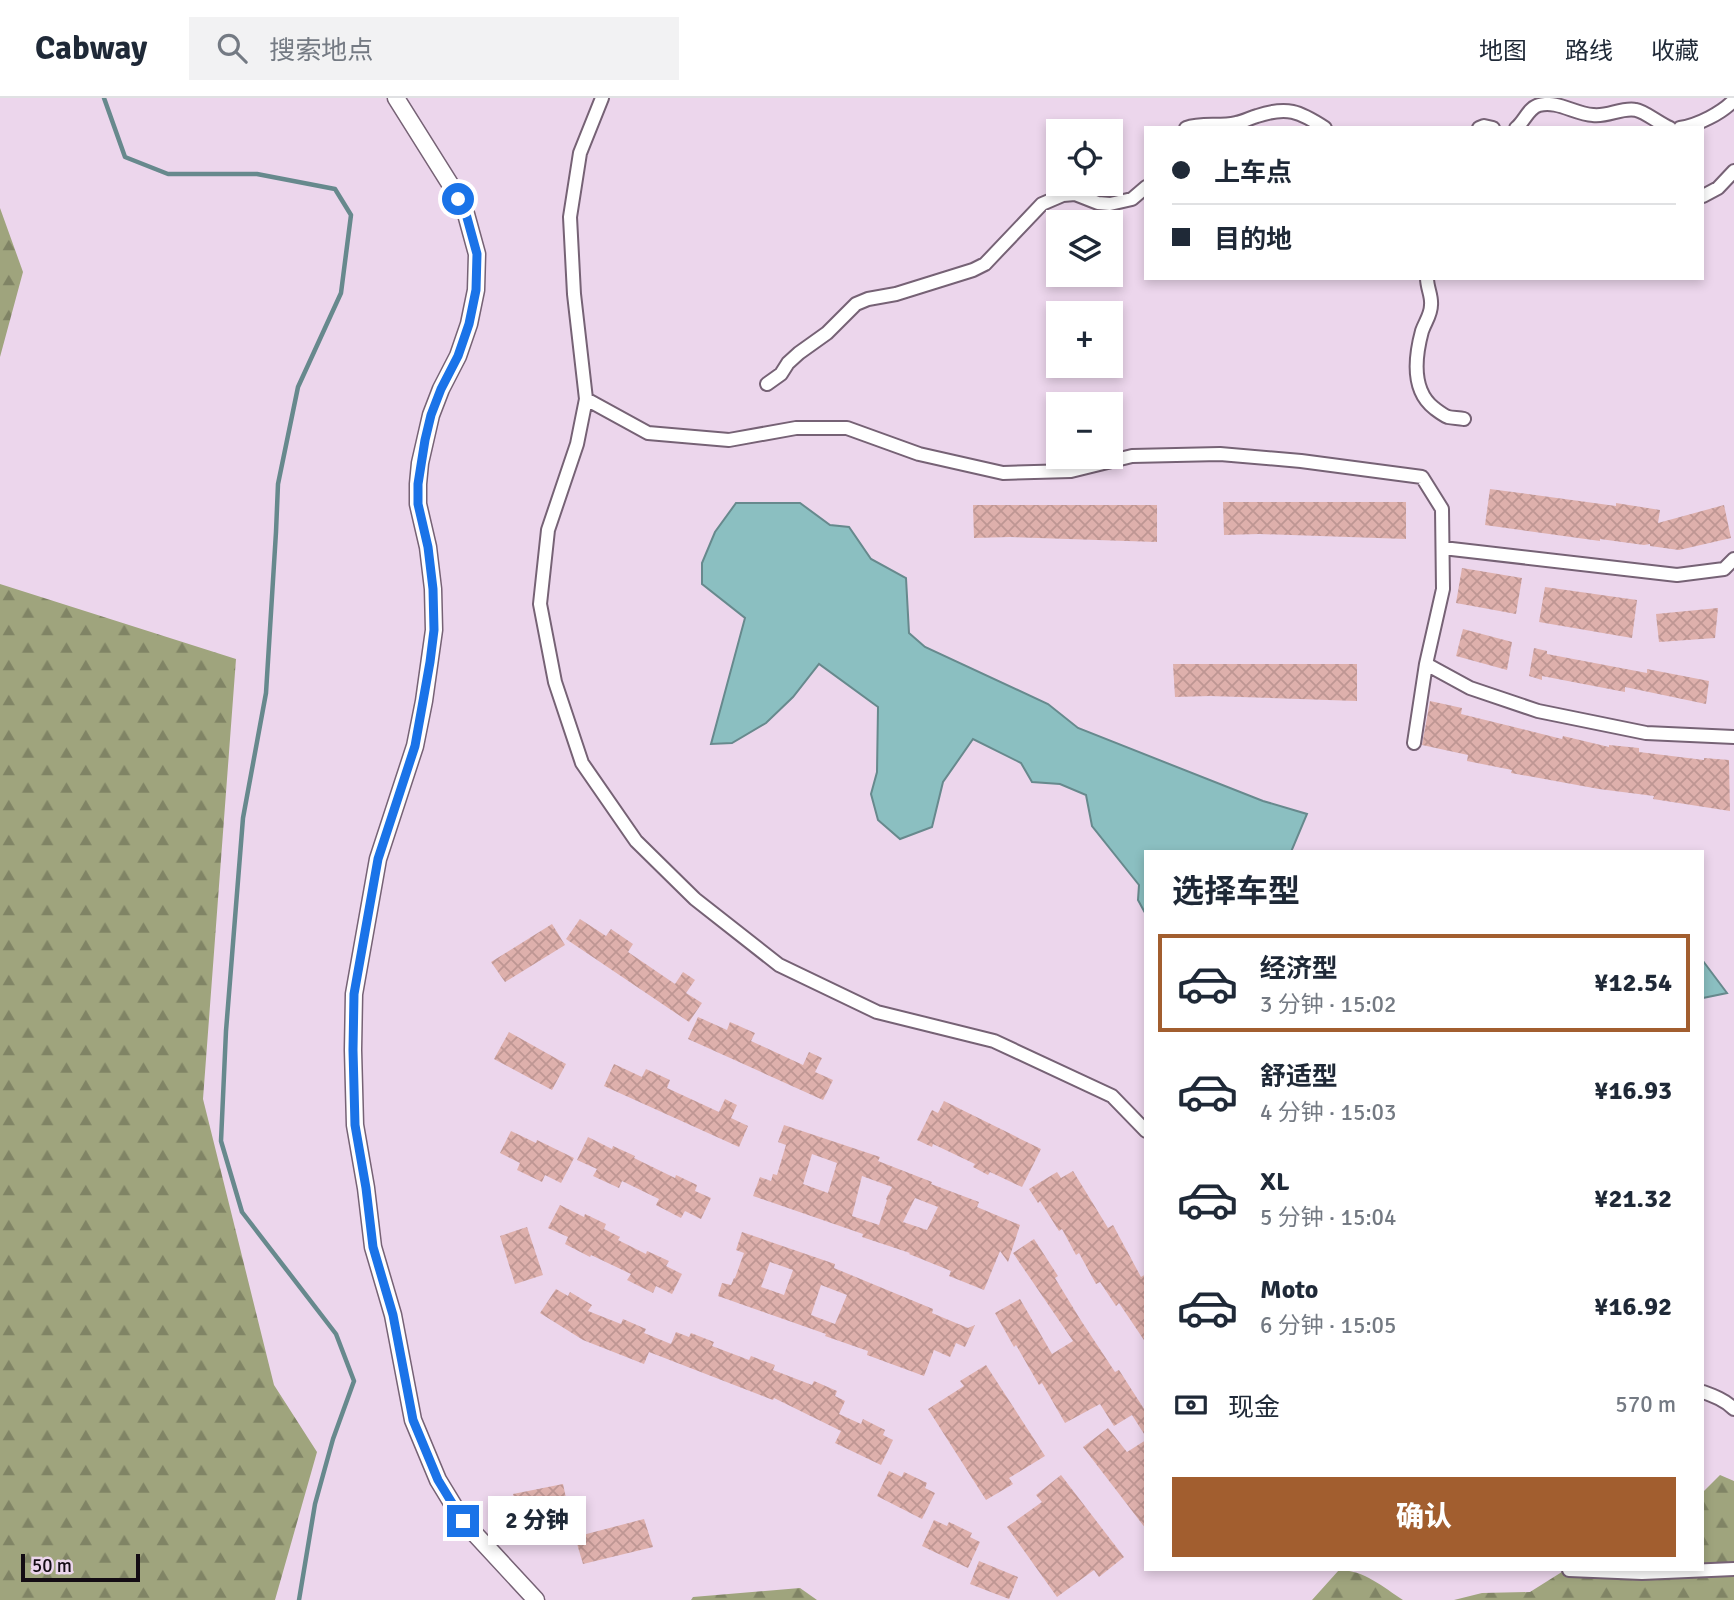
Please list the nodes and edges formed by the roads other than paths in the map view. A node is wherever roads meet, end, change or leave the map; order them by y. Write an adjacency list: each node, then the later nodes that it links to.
1 (396, 98): 28 (street)
2 (602, 98): 14 (street)
3 (1734, 100): 8 (street)
4 (1196, 126): 5 (street)
5 (1322, 126)
6 (1518, 126): 7 (street)
7 (1664, 126)
8 (1686, 126)
9 (1734, 171): 11 (street)
10 (1144, 189): 13 (street)
11 (1704, 195)
12 (1427, 280): 15 (street)
13 (767, 384)
14 (586, 399): 16 (street); 21 (street)
15 (1464, 419)
16 (1443, 548): 17 (street); 18 (street)
17 (1734, 559)
18 (1426, 664): 19 (street); 20 (street)
19 (1734, 737)
20 (1414, 743)
21 (1144, 1129)
22 (1704, 1392): 23 (street)
23 (1734, 1409)
24 (1734, 1569): 25 (street)
25 (1704, 1570)
26 (1593, 1571): 27 (street)
27 (1688, 1571)
28 (536, 1600)

